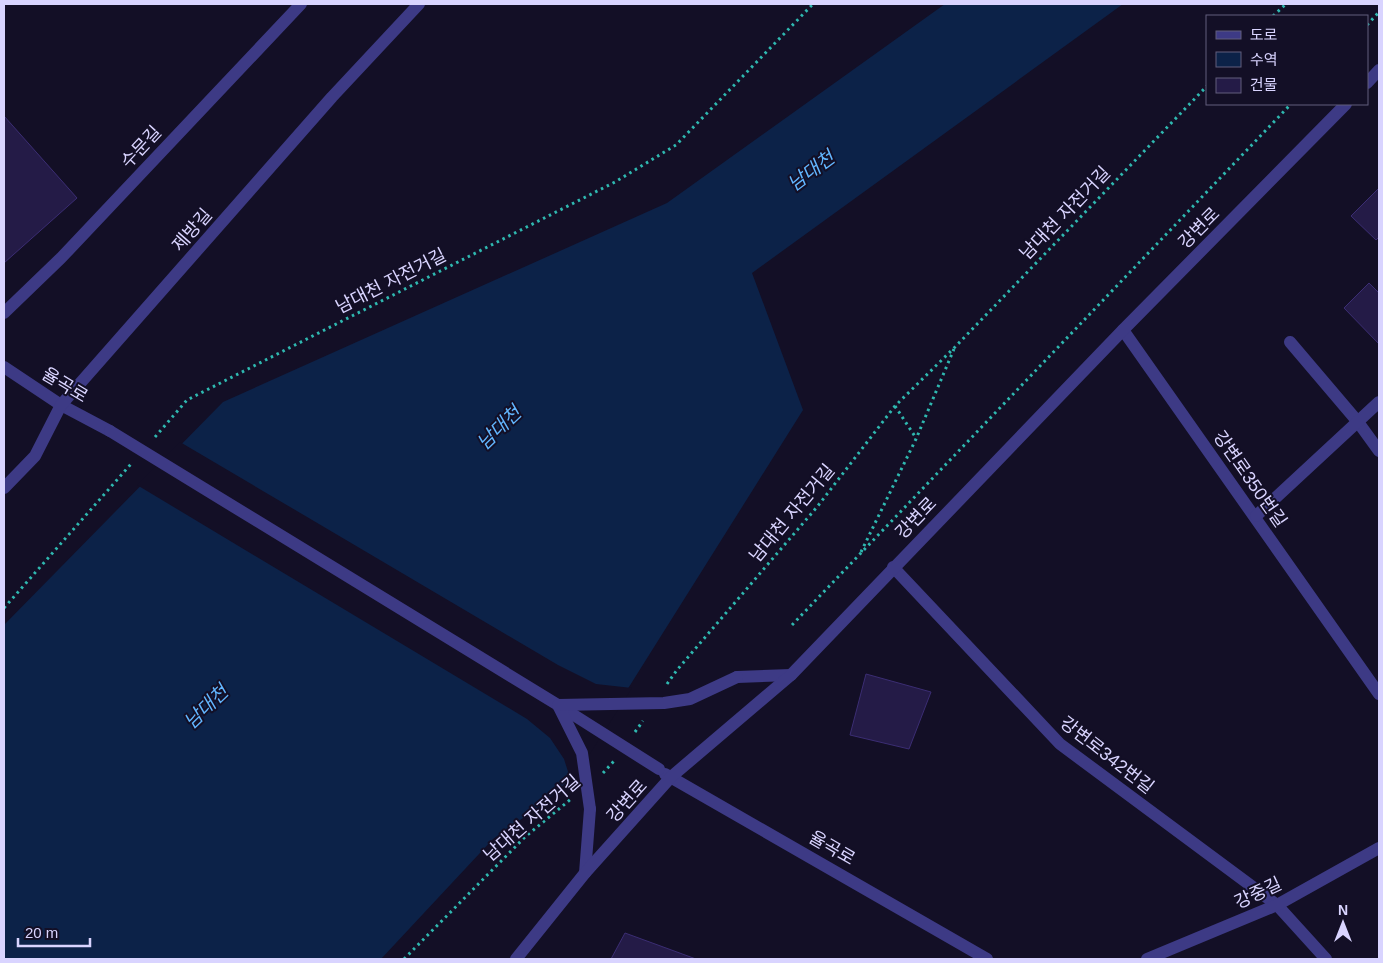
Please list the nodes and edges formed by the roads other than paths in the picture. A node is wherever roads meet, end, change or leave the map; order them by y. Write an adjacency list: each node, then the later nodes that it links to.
1 (301, 4): 6 (street, 수문길)
2 (419, 4): 11 (street, 제방길)
3 (1379, 70): 4 (street)
4 (1368, 82)
5 (1345, 105): 7 (street, 강변로)
6 (4, 313)
7 (1123, 330): 15 (street, 강변로350번길); 16 (street, 강변로)
8 (1290, 342): 12 (street)
9 (4, 368): 11 (street, 율곡로)
10 (1379, 402): 12 (street)
11 (61, 405): 14 (street, 제방길); 19 (street, 율곡로, bridge)
12 (1358, 422): 13 (street); 15 (street)
13 (1379, 451)
14 (4, 488)
15 (1256, 516): 18 (street, 강변로350번길)
16 (893, 566): 17 (street, 강변로); 23 (street, 강변로342번길)
17 (791, 675): 19 (street, bridge); 20 (street, 강변로)
18 (1379, 694)
19 (558, 705): 20 (street, 율곡로, bridge); 22 (street, bridge)
20 (671, 777): 22 (street, 강변로); 25 (street, 율곡로)
21 (1379, 848): 23 (street, 강중길)
22 (585, 873): 24 (street, 강변로)
23 (1277, 905): 26 (street, 강중길); 27 (street, 강변로342번길)
24 (523, 957)
25 (987, 959)
26 (1147, 959)
27 (1326, 959)

